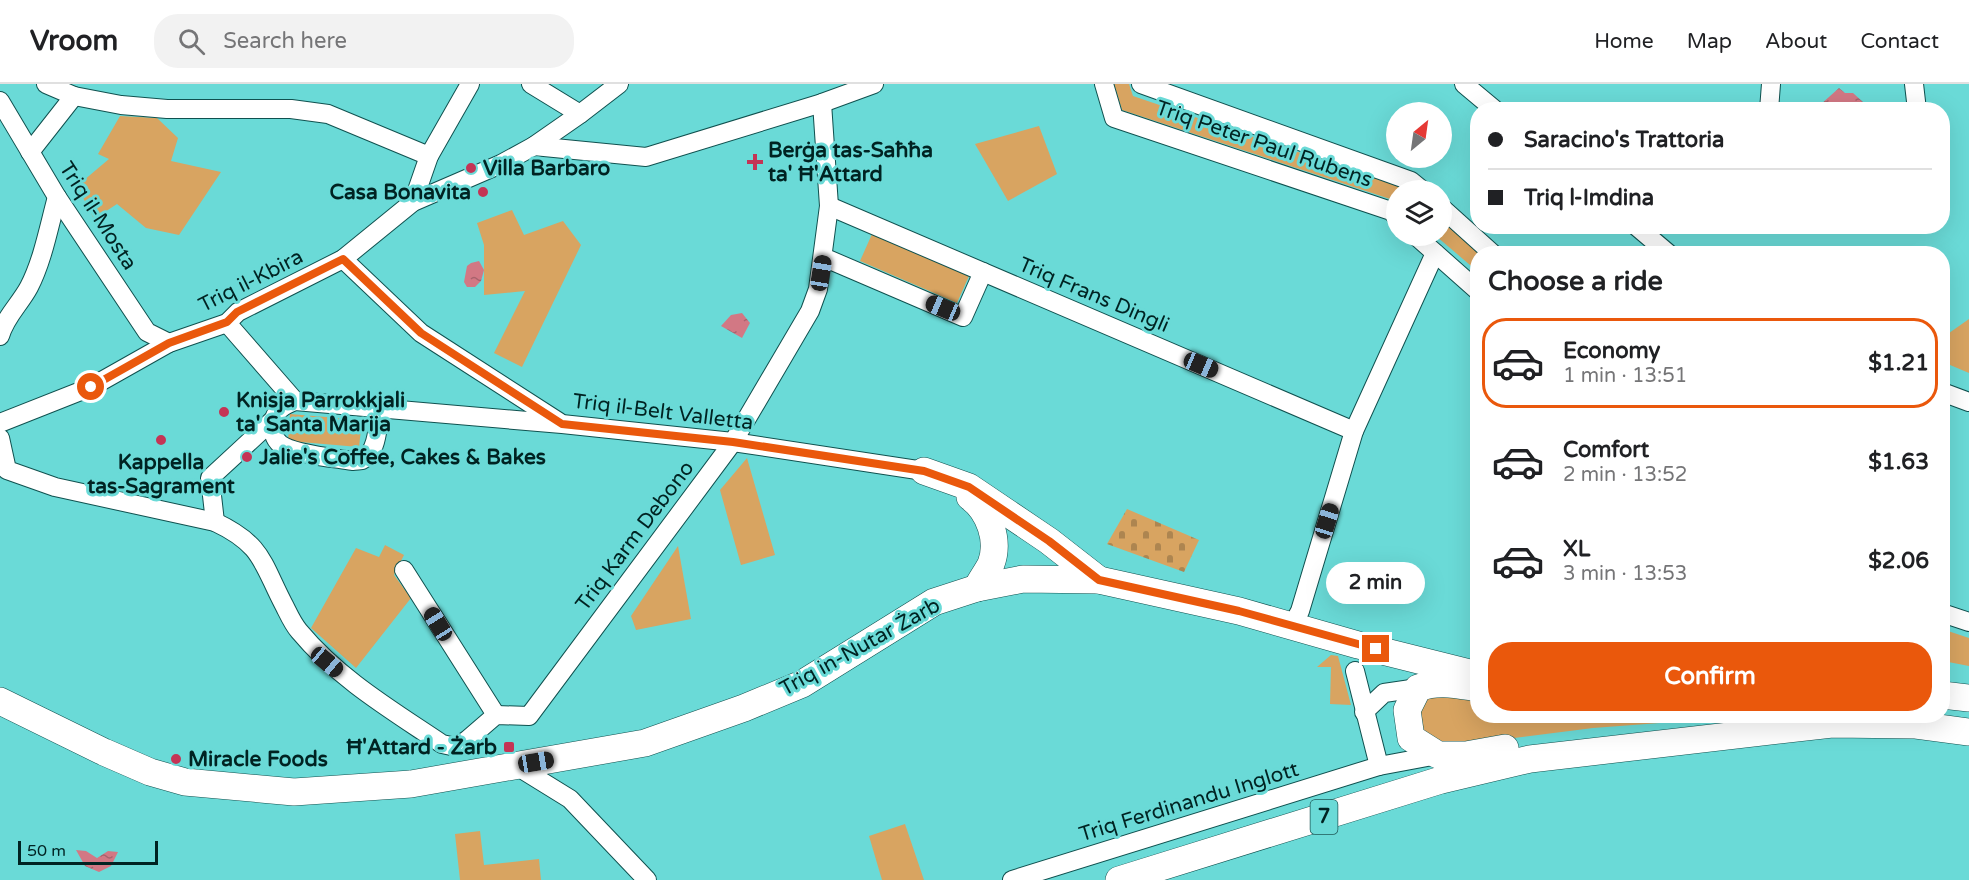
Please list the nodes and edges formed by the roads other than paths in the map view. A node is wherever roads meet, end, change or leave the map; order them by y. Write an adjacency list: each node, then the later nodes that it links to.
1 (46, 84): 12 (street)
2 (470, 84): 21 (street)
3 (531, 84): 18 (street)
4 (619, 84): 18 (street)
5 (848, 84): 17 (street)
6 (874, 84): 17 (street)
7 (1104, 84): 26 (street, Triq Peter Paul Rubens)
8 (1141, 84): 22 (street)
9 (1464, 84): 14 (street)
10 (1771, 84): 15 (street)
11 (1914, 84): 16 (street)
12 (74, 96): 20 (street); 21 (street)
13 (0, 101): 20 (street, Triq il-Mosta)
14 (1485, 102)
15 (1770, 102)
16 (1916, 102)
17 (822, 103): 19 (street); 25 (street, Triq Karm Debono)
18 (580, 114): 19 (street)
19 (534, 146): 24 (street)
20 (30, 152): 23 (street, Triq il-Mosta)
21 (429, 156): 24 (street)
22 (1408, 180)
23 (57, 197): 40 (street); 41 (street, Triq il-Mosta)
24 (412, 202): 36 (street, Triq il-Kbira)
25 (829, 206): 35 (street, Triq Karm Debono); 37 (street, Triq Frans Dingli)
26 (1386, 209)
27 (1452, 217): 28 (street)
28 (1470, 233)
29 (1471, 234): 32 (street)
30 (1645, 234): 33 (street)
31 (1427, 246): 34 (street)
32 (1484, 246)
33 (1660, 246)
34 (1435, 253): 38 (street); 48 (street)
35 (823, 257): 37 (street); 50 (street, Triq Karm Debono)
36 (343, 259): 39 (street, Triq il-Kbira); 47 (street, Triq il-Belt Valletta)
37 (983, 272): 48 (street, Triq Frans Dingli)
38 (1470, 284)
39 (227, 322): 41 (street, Triq il-Kbira); 45 (street)
40 (0, 336)
41 (169, 343): 46 (street, Triq il-Kbira)
42 (1950, 395): 43 (street)
43 (1969, 402)
44 (380, 408): 45 (street); 45 (street); 47 (street)
45 (283, 409): 52 (street)
46 (0, 423)
47 (562, 424): 50 (street, Triq il-Belt Valletta)
48 (1354, 431): 57 (street)
49 (0, 438): 52 (street)
50 (733, 442): 51 (street, Triq il-Belt Valletta); 67 (street, Triq Karm Debono)
51 (924, 471): 54 (highway); 55 (highway)
52 (215, 522): 67 (street)
53 (404, 570): 67 (street)
54 (1099, 580): 55 (highway, Triq in-Nutar Żarb); 57 (highway)
55 (977, 588): 73 (highway, Triq in-Nutar Żarb)
56 (1950, 615): 58 (street)
57 (1296, 618): 60 (highway)
58 (1969, 621)
59 (1354, 671): 66 (street)
60 (1470, 673)
61 (1470, 686): 62 (highway)
62 (1418, 688): 66 (street); 72 (highway)
63 (1950, 696): 64 (highway)
64 (1969, 698)
65 (0, 701): 73 (highway, Triq in-Nutar Żarb)
66 (1364, 712): 74 (street)
67 (496, 715)
68 (1730, 723): 72 (highway)
69 (1787, 723): 70 (highway)
70 (1832, 724): 71 (highway, 7); 77 (highway, 7)
71 (1969, 732)
72 (1438, 755): 74 (street, Triq Ferdinandu Inglott)
73 (515, 765): 75 (street)
74 (1379, 766): 76 (street, Triq Ferdinandu Inglott)
75 (647, 880)
76 (1011, 880)
77 (1119, 880)

